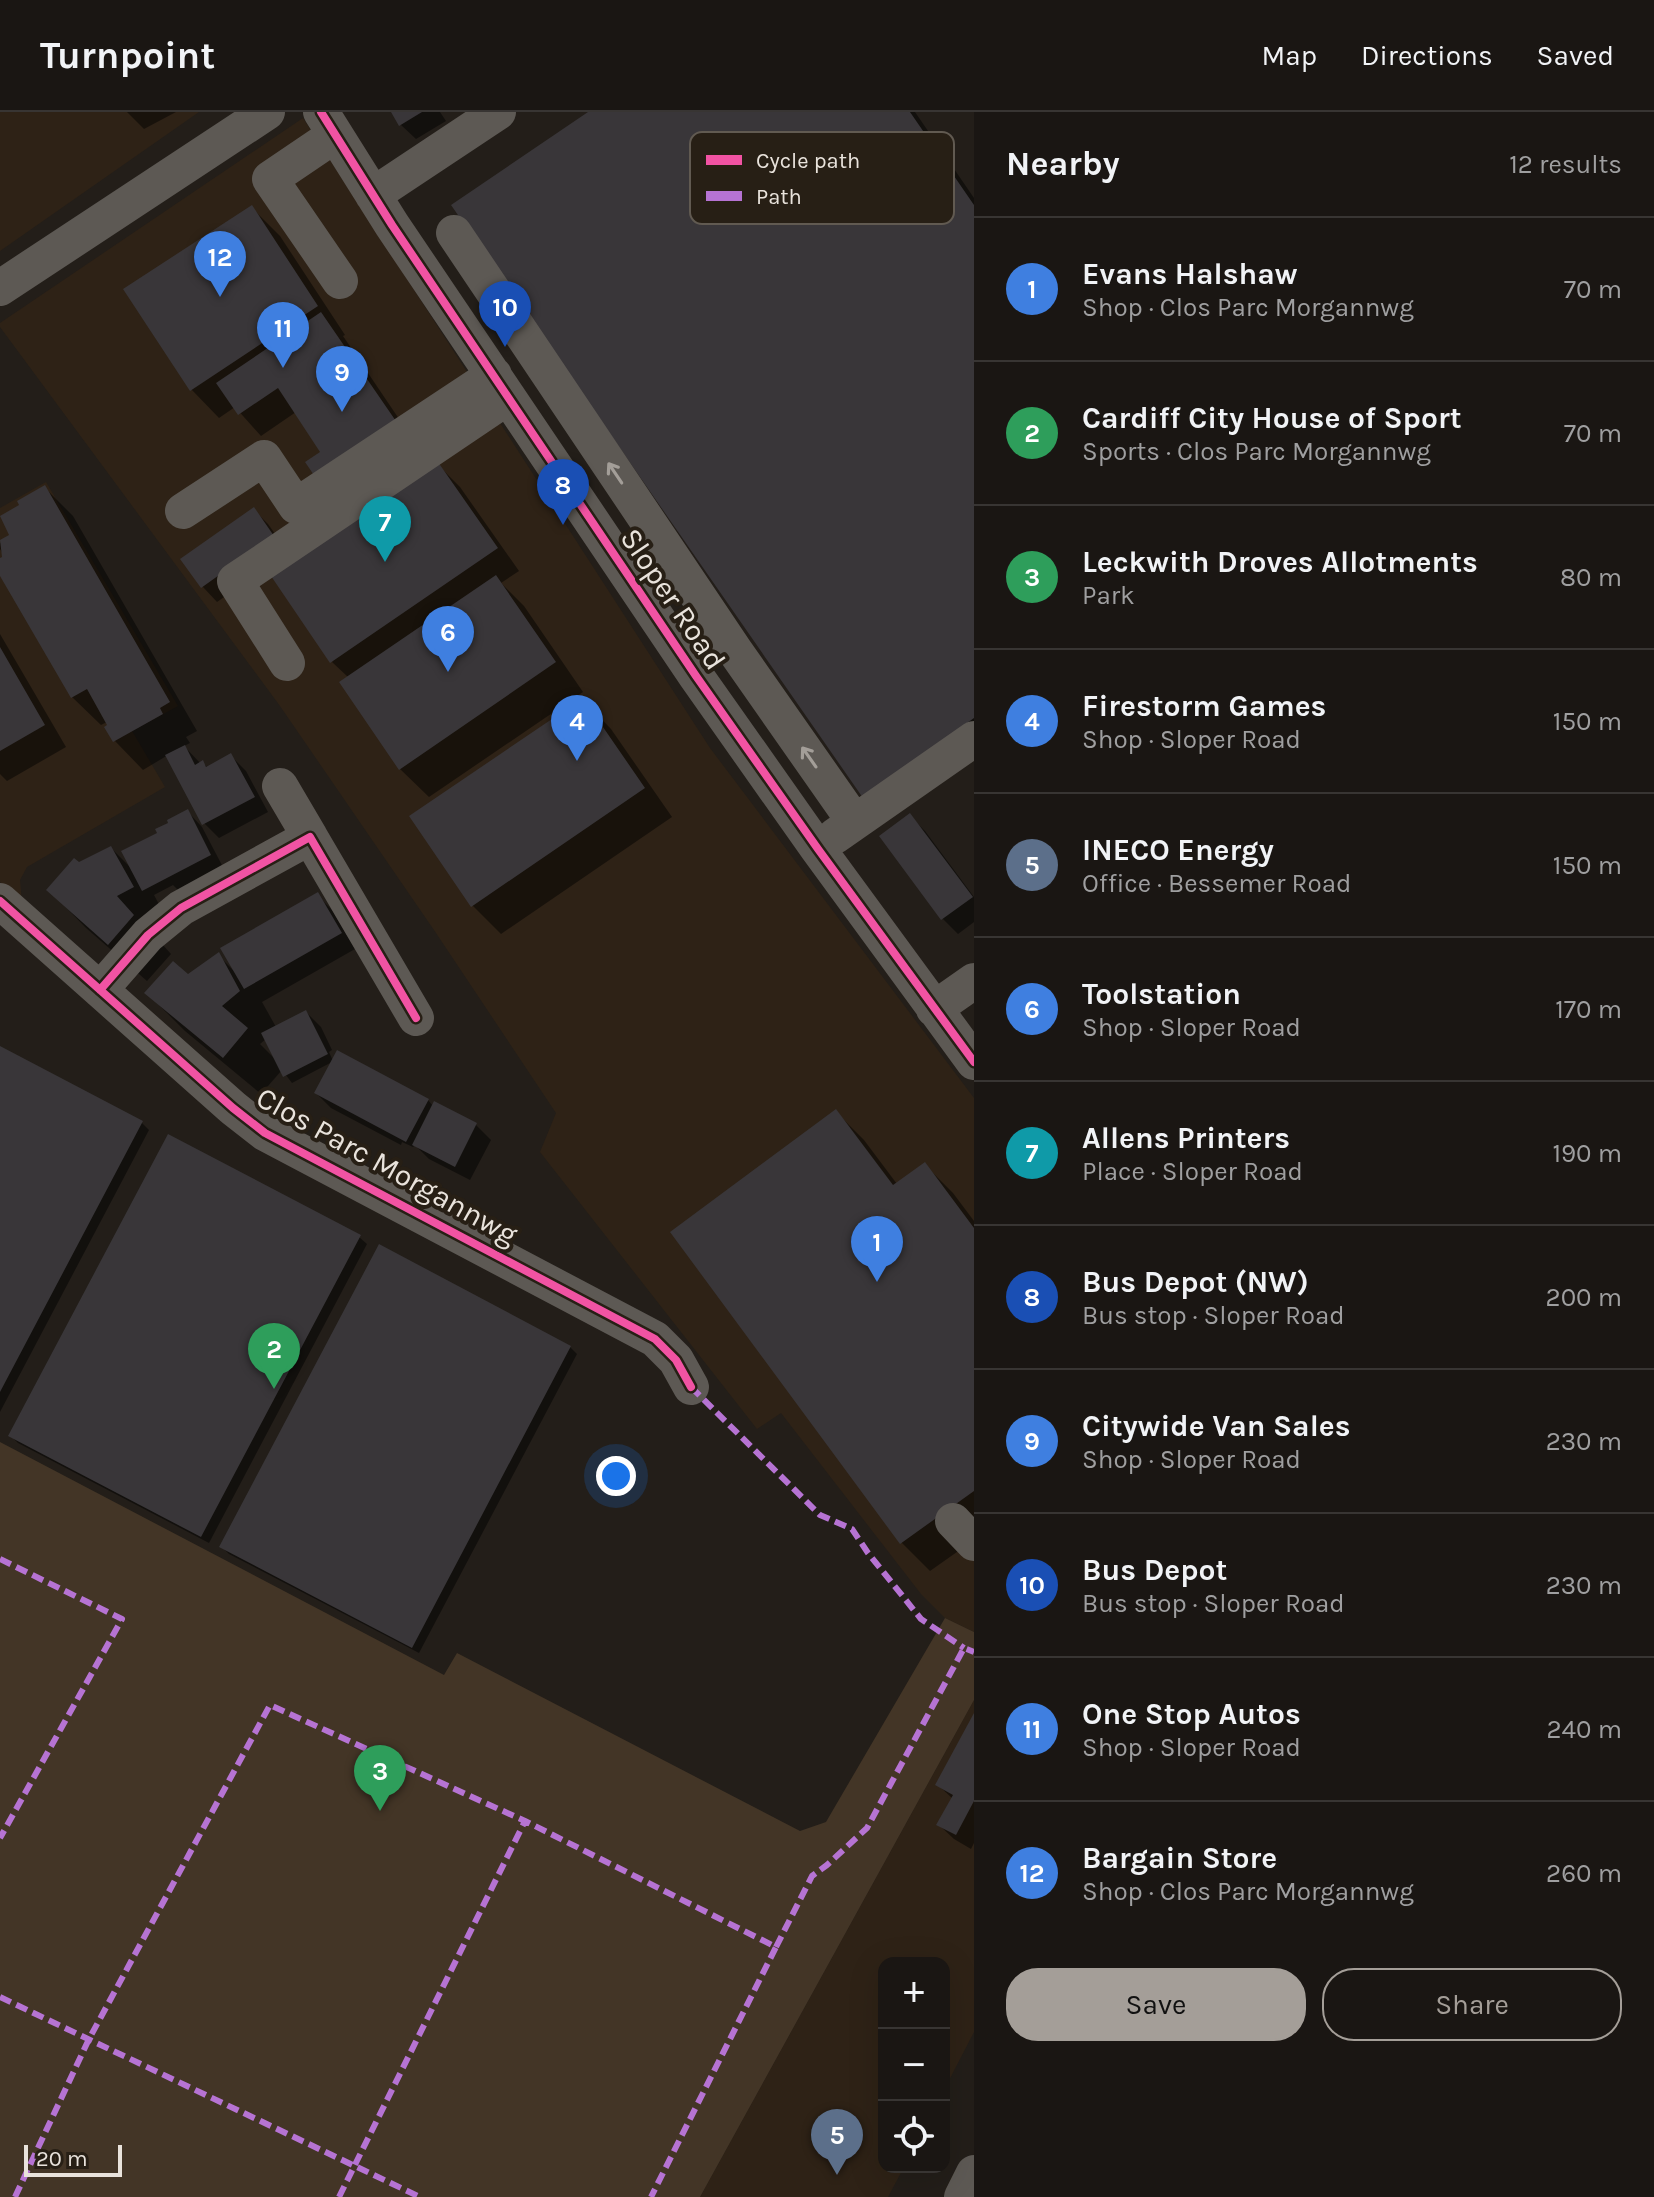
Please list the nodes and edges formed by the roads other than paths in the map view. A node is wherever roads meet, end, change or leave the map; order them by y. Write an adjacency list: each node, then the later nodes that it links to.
1 (267, 112): 7 (street)
2 (498, 112): 4 (street)
3 (328, 124): 4 (street, Sloper Road); 6 (street)
4 (373, 195): 5 (street, Sloper Road)
5 (392, 225): 8 (street, Sloper Road); 10 (street, one-way to 5)
6 (340, 281)
7 (0, 288)
8 (501, 386): 9 (street); 11 (street); 12 (street, Sloper Road)
9 (183, 511)
10 (744, 646): 12 (street); 15 (street, one-way to 10)
11 (287, 663)
12 (696, 676): 17 (street, Sloper Road)
13 (974, 739): 15 (street)
14 (280, 786): 16 (street)
15 (854, 821): 17 (street)
16 (310, 837): 20 (street); 22 (street)
17 (818, 849): 21 (street, Sloper Road)
18 (0, 901): 20 (street, Clos Parc Morgannwg)
19 (974, 981): 21 (street)
20 (100, 990): 24 (street, Clos Parc Morgannwg)
21 (934, 1009): 23 (street, Sloper Road)
22 (416, 1018)
23 (974, 1062)
24 (691, 1387)
25 (974, 2173): 26 (street)
26 (962, 2197)

